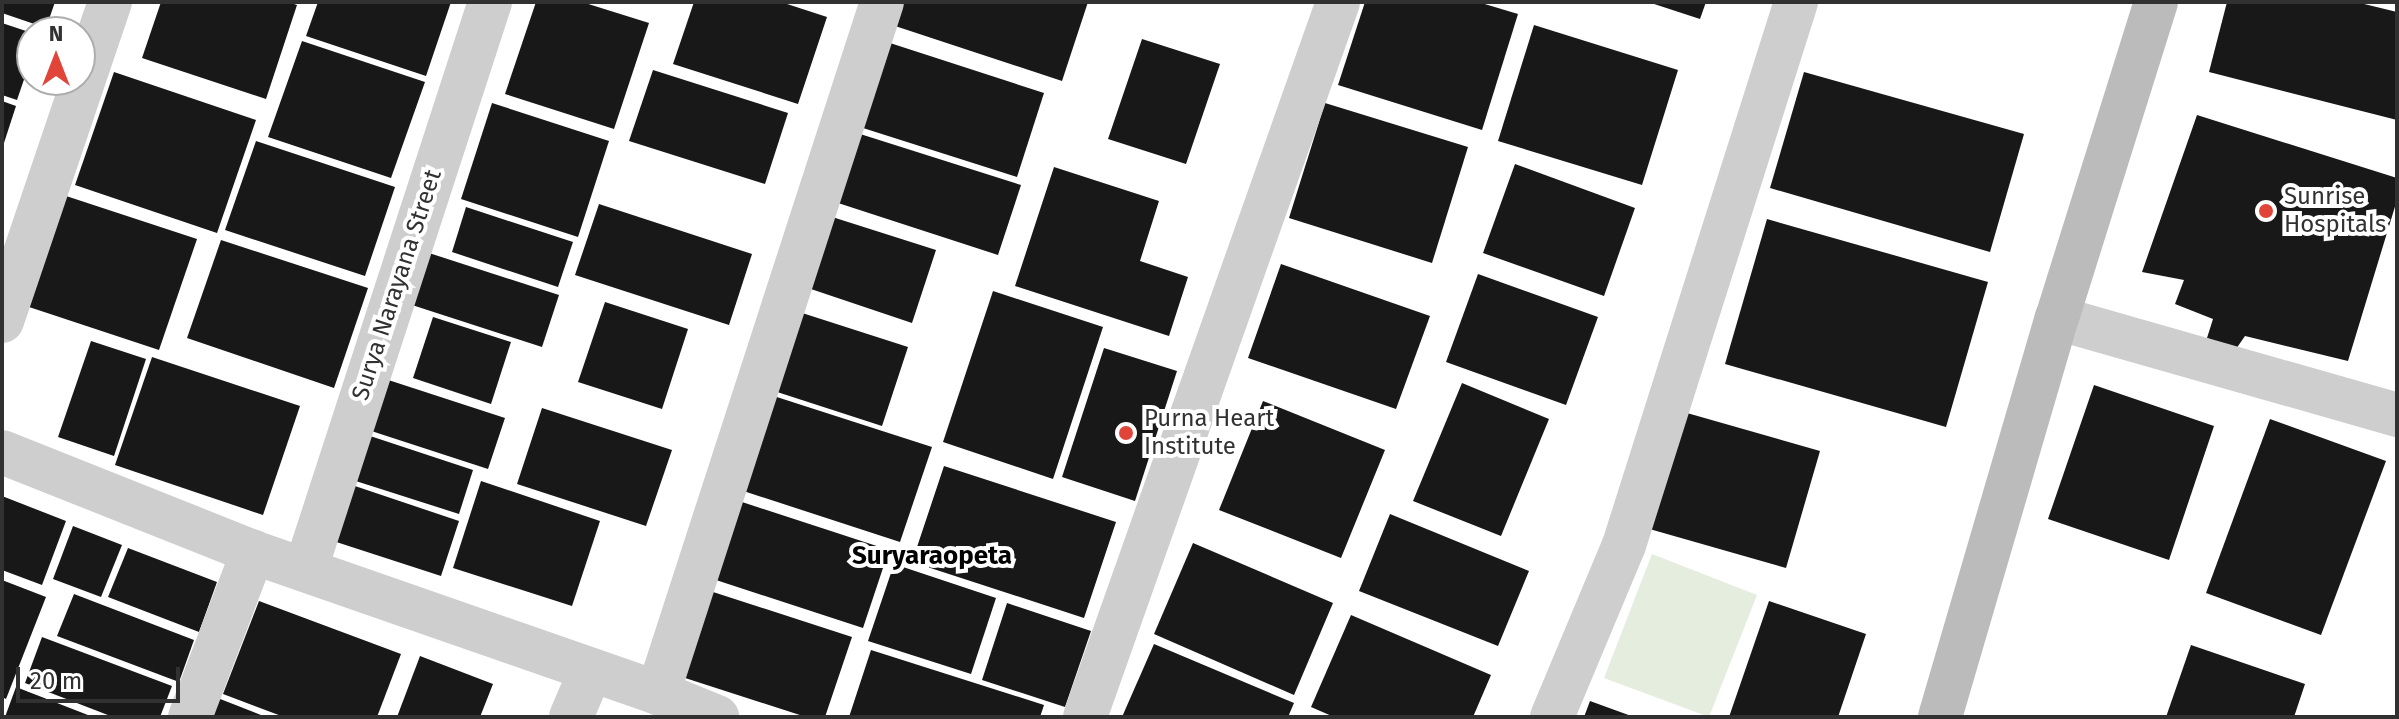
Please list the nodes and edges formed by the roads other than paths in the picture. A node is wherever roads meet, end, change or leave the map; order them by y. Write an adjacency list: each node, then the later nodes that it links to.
1 (110, 2): 8 (street)
2 (490, 2): 12 (street, Surya Narayana Street)
3 (882, 2): 14 (street)
4 (1338, 2): 18 (street)
5 (1796, 2): 19 (street)
6 (2156, 2): 7 (street)
7 (2057, 318): 9 (street); 20 (street)
8 (2, 321)
9 (2397, 415)
10 (2, 452): 11 (street)
11 (253, 552): 12 (street); 15 (street)
12 (306, 568): 13 (street)
13 (591, 670): 14 (street); 16 (street)
14 (658, 693): 17 (street)
15 (190, 717)
16 (571, 717)
17 (717, 717)
18 (1085, 717)
19 (1552, 717)
20 (1940, 717)

